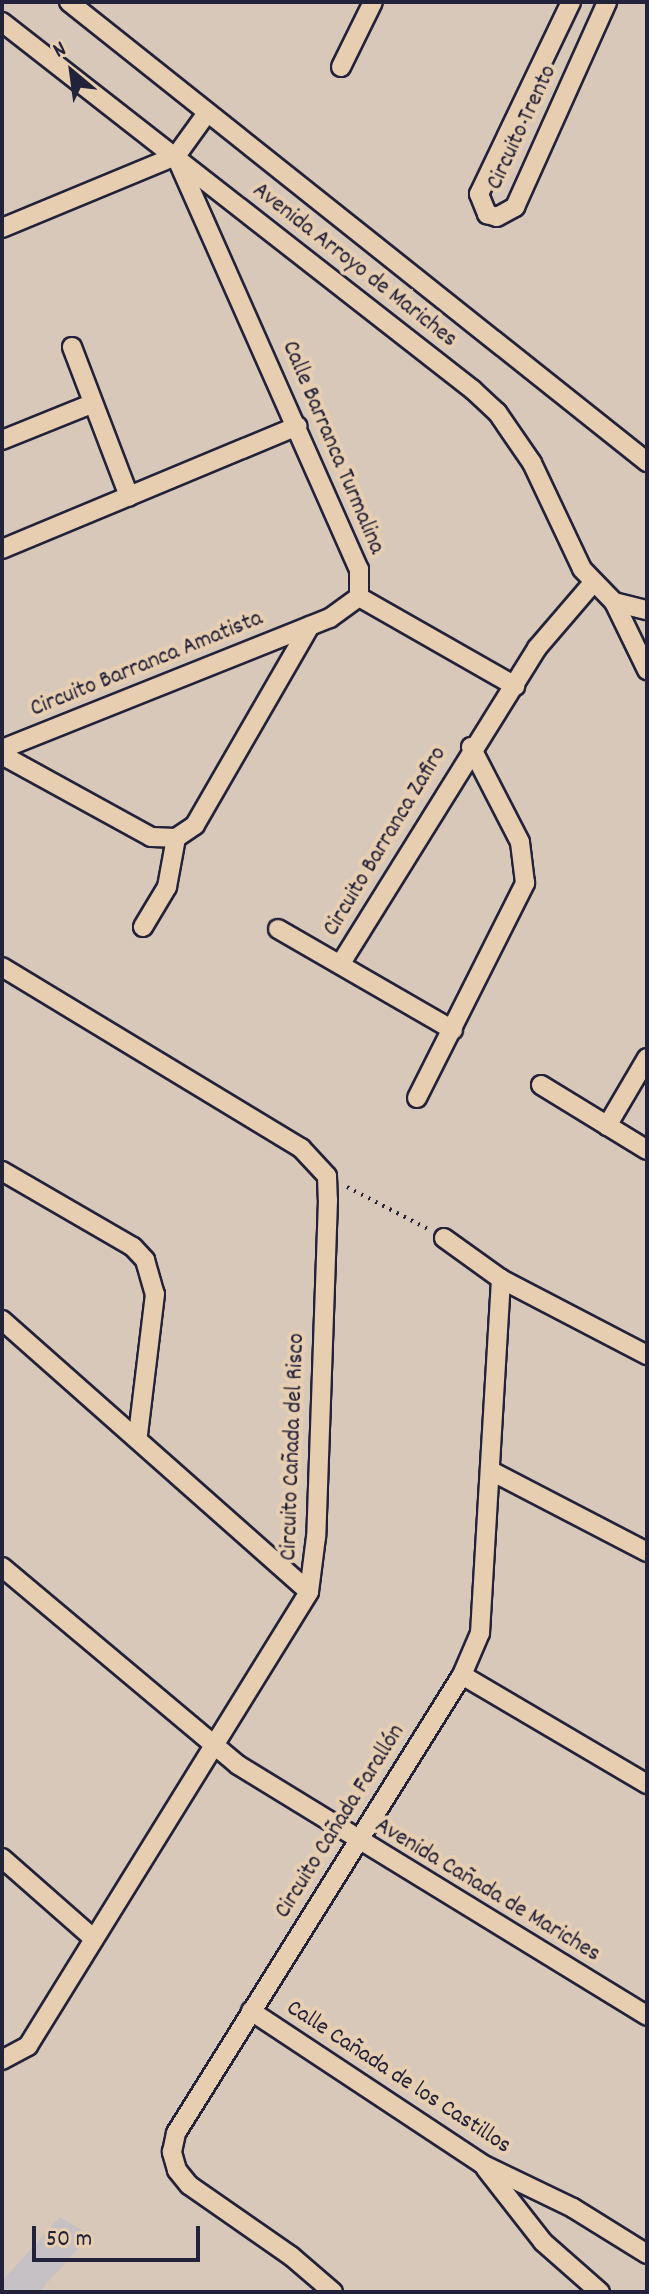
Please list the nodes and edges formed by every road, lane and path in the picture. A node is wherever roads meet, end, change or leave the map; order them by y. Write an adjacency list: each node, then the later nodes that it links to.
1 (69, 2): 8 (street, Avenida Arroyo de Mariches)
2 (373, 2): 7 (street)
3 (607, 2): 6 (street, Circuito Trento)
4 (567, 11): 6 (street); 6 (street, Circuito Trento)
5 (2, 22): 9 (street, Avenida Arroyo de Mariches)
6 (592, 34)
7 (341, 67)
8 (207, 113): 9 (street); 15 (street, Avenida Arroyo de Mariches)
9 (176, 156): 10 (street); 13 (street, Calle Barranca Turmalina); 18 (street, Avenida Arroyo de Mariches)
10 (2, 228)
11 (72, 347): 12 (street)
12 (91, 404): 14 (street); 16 (street)
13 (297, 426): 16 (street); 19 (street, Calle Barranca Turmalina)
14 (2, 440)
15 (647, 462)
16 (129, 496): 17 (street)
17 (2, 549)
18 (593, 583): 20 (street, Avenida Arroyo de Mariches); 24 (street, Circuito Barranca Zafiro)
19 (359, 597): 22 (street, Circuito Barranca Amatista); 24 (street)
20 (614, 602): 21 (street); 23 (street)
21 (647, 610)
22 (310, 626): 26 (street, Circuito Barranca Amatista); 27 (street, Circuito Barranca Amatista)
23 (647, 670)
24 (515, 686): 25 (street, Circuito Barranca Zafiro)
25 (471, 747): 30 (street, Circuito Barranca Zafiro); 32 (street, Circuito Barranca Zafiro)
26 (2, 752): 27 (street, Circuito Barranca Amatista)
27 (176, 838): 28 (street)
28 (143, 927)
29 (278, 929): 30 (street, Circuito Barranca Zafiro)
30 (341, 963): 32 (street, Circuito Barranca Zafiro)
31 (2, 967): 39 (street)
32 (453, 1030): 35 (street, Circuito Barranca Zafiro)
33 (647, 1058): 36 (street)
34 (541, 1085): 36 (street)
35 (417, 1098)
36 (607, 1126): 37 (street)
37 (647, 1150)
38 (2, 1171): 44 (street)
39 (327, 1176): 40 (path); 48 (street, Circuito Cañada del Risco)
40 (444, 1238): 41 (street)
41 (501, 1279): 43 (street); 45 (street, Circuito Cañada Farallón)
42 (2, 1320): 44 (street)
43 (647, 1355)
44 (138, 1435): 48 (street)
45 (491, 1471): 46 (street); 49 (street, Circuito Cañada Farallón)
46 (647, 1552)
47 (2, 1567): 50 (street, Avenida Cañada de Mariches)
48 (309, 1592): 50 (street, Circuito Cañada del Risco)
49 (462, 1675): 51 (street); 52 (street, Circuito Cañada Farallón)
50 (210, 1745): 52 (street, Avenida Cañada de Mariches); 54 (street, Circuito Cañada del Risco)
51 (647, 1784)
52 (357, 1841): 55 (street, Circuito Cañada Farallón); 56 (street, Avenida Cañada de Mariches)
53 (2, 1858): 54 (street)
54 (92, 1937): 57 (street, Circuito Cañada del Risco)
55 (251, 2011): 58 (street, Calle Cañada de los Castillos); 60 (street, Circuito Cañada Farallón)
56 (647, 2016)
57 (2, 2060)
58 (482, 2164): 59 (street, Calle Cañada de los Castillos); 61 (street)
59 (647, 2254)
60 (333, 2292)
61 (600, 2292)

